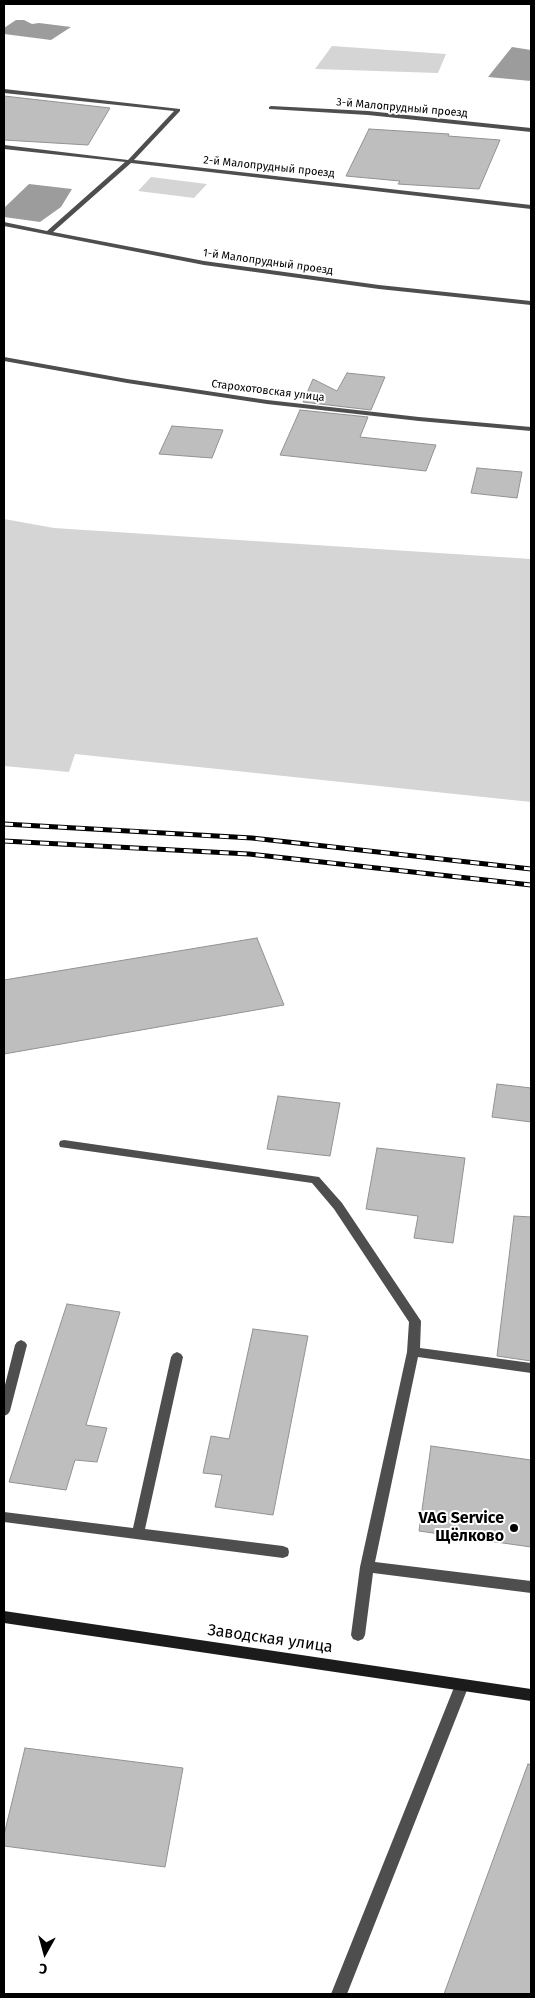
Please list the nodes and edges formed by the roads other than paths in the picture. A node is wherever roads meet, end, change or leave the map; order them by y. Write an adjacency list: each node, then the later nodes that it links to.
1 (4, 91): 5 (street)
2 (271, 108): 3 (street, 3-й Малопрудный проезд)
3 (531, 130)
4 (4, 147): 5 (street, 2-й Малопрудный проезд)
5 (130, 161): 6 (street, 2-й Малопрудный проезд); 8 (street)
6 (531, 207)
7 (4, 224): 8 (street, 1-й Малопрудный проезд)
8 (49, 232): 9 (street, 1-й Малопрудный проезд)
9 (531, 303)
10 (4, 360): 11 (street, Старохотовская улица)
11 (531, 429)
12 (64, 1144): 14 (street)
13 (21, 1345): 17 (street)
14 (413, 1352): 16 (street); 21 (street)
15 (177, 1357): 19 (street)
16 (531, 1368)
17 (4, 1412)
18 (4, 1517): 19 (street)
19 (138, 1534): 20 (street)
20 (282, 1552)
21 (367, 1567): 22 (street); 24 (street)
22 (531, 1587)
23 (4, 1617): 25 (main road, Заводская улица)
24 (358, 1635)
25 (462, 1685): 26 (main road, Заводская улица); 27 (street)
26 (531, 1695)
27 (339, 1994)

